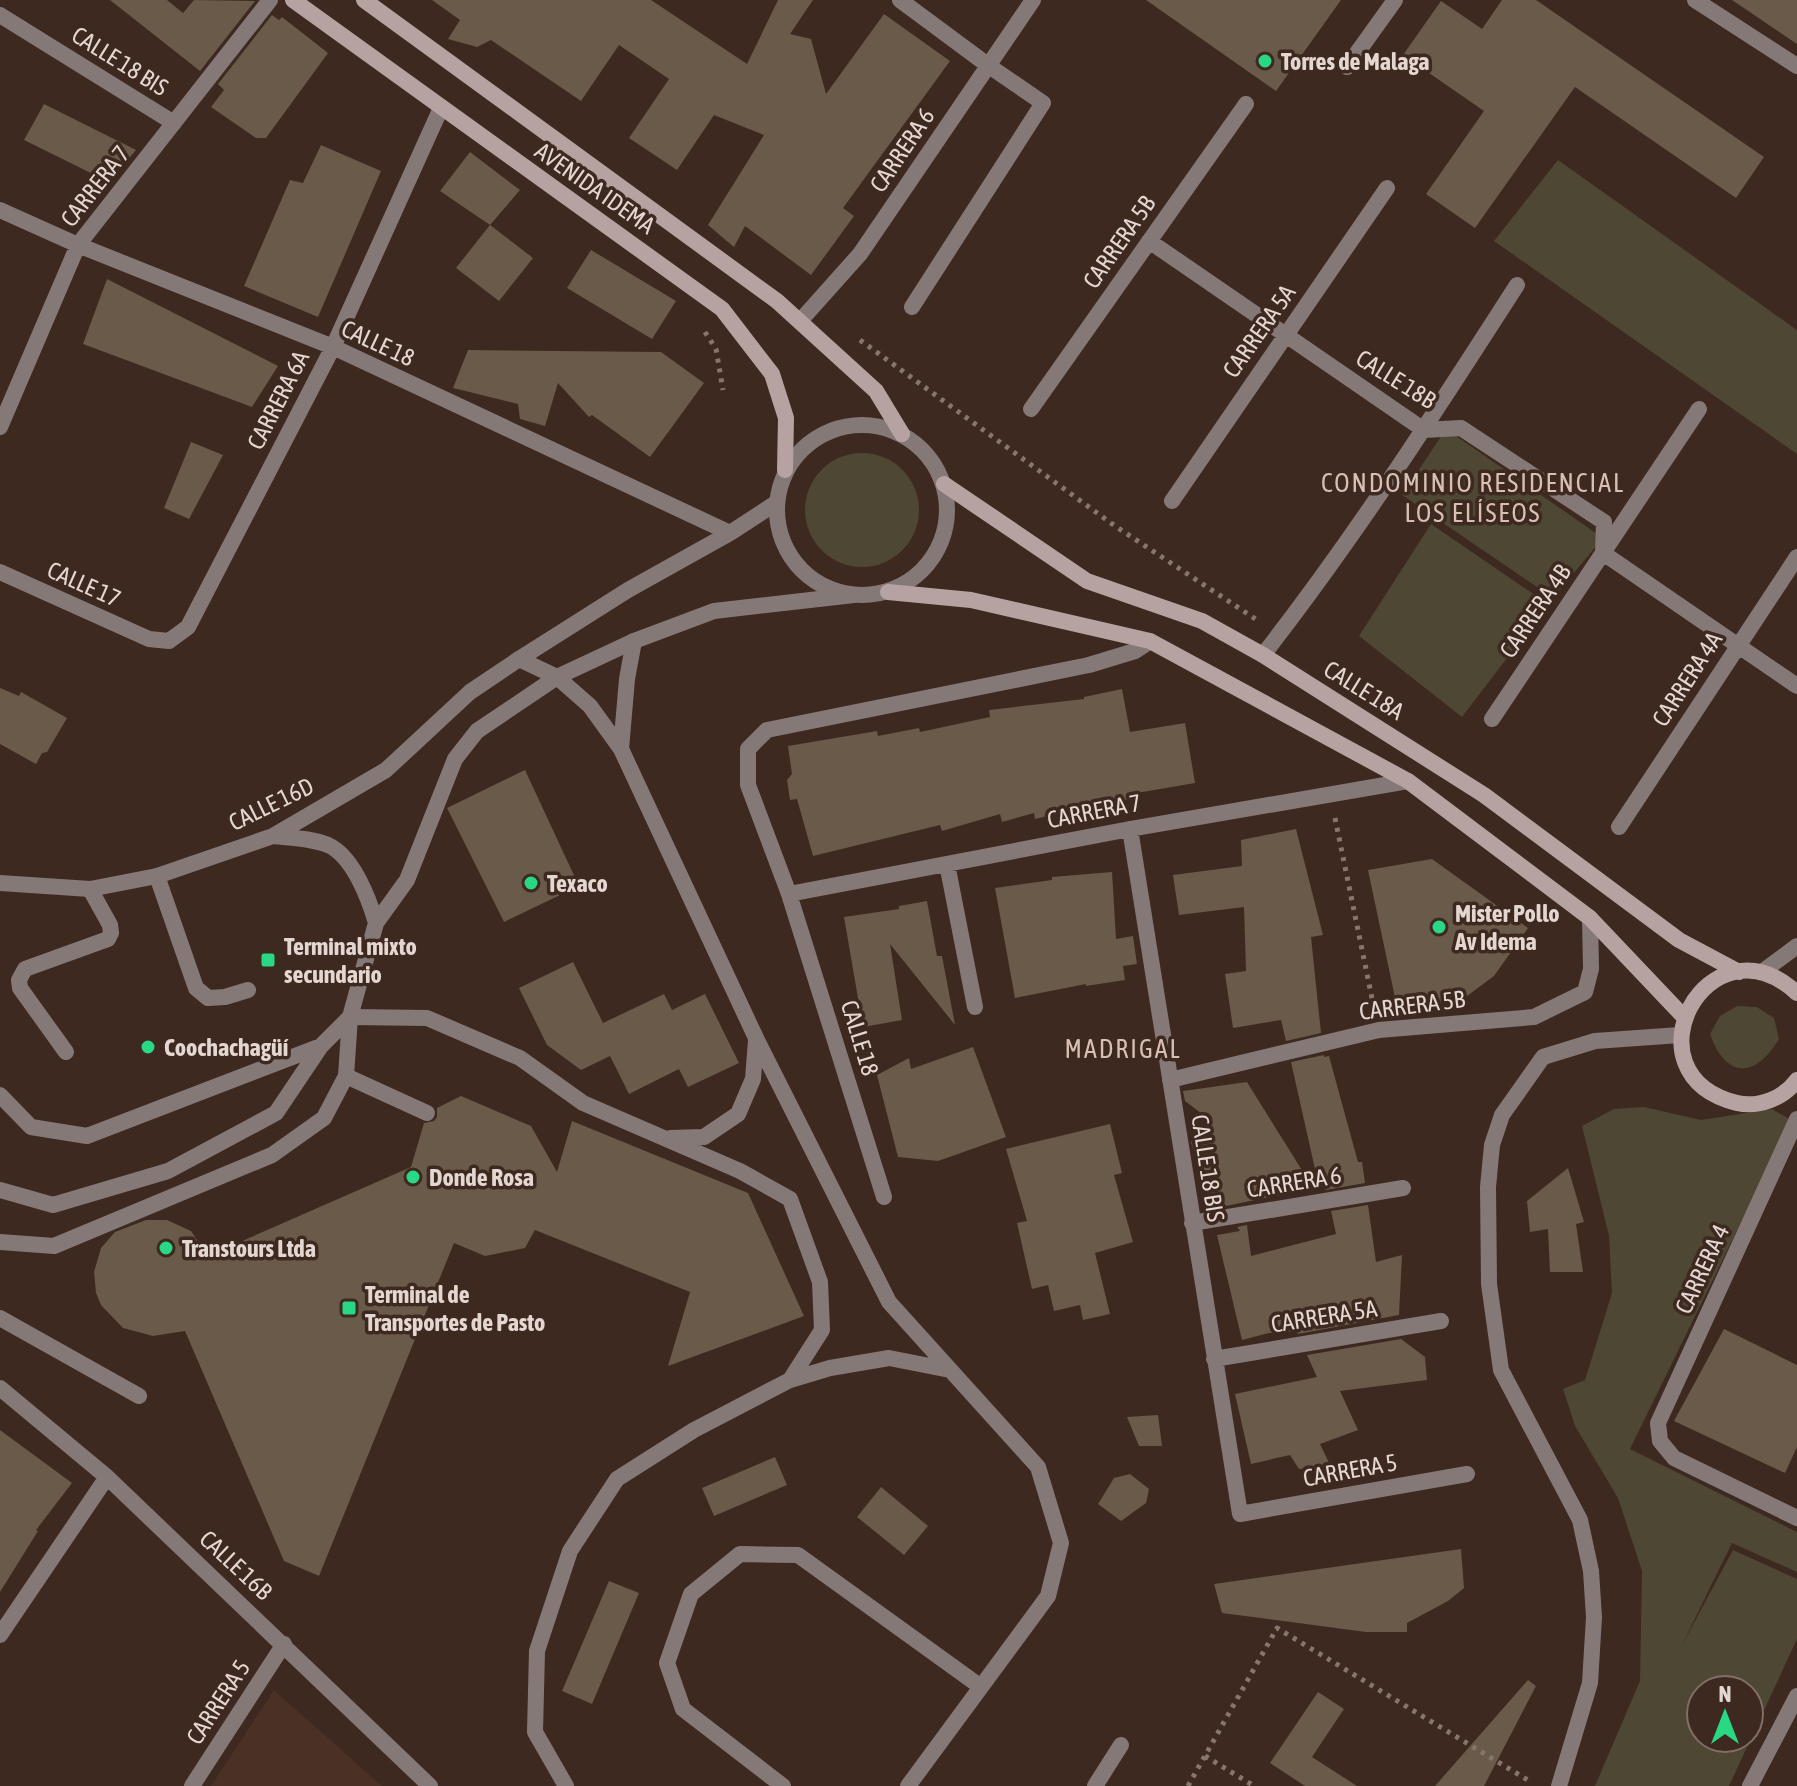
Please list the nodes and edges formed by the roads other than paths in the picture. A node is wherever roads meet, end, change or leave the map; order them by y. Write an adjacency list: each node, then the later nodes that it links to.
1 (270, 0): 14 (street, CARRERA 7)
2 (293, 0): 13 (main road, AVENIDA IDEMA)
3 (364, 0): 21 (main road, AVENIDA IDEMA)
4 (900, 0): 9 (street)
5 (1033, 0): 9 (street, CARRERA 6)
6 (1395, 0): 11 (street)
7 (1695, 0): 10 (street)
8 (0, 15): 14 (street, CALLE 18 BIS)
9 (989, 66): 20 (street); 21 (street, CARRERA 6)
10 (1797, 66)
11 (1347, 67)
12 (1246, 104): 17 (street, CARRERA 5B)
13 (441, 108): 23 (street, CARRERA 6A); 29 (main road, AVENIDA IDEMA)
14 (174, 123): 18 (street, CARRERA 7)
15 (1387, 188): 22 (street, CARRERA 5A)
16 (0, 210): 18 (street, CALLE 18)
17 (1149, 241): 22 (street, CALLE 18B); 24 (street, CARRERA 5B)
18 (78, 245): 23 (street, CALLE 18); 26 (street, CARRERA 7)
19 (1517, 285): 27 (street)
20 (912, 307)
21 (801, 320): 28 (main road, AVENIDA IDEMA)
22 (1286, 335): 27 (street, CALLE 18B); 31 (street, CARRERA 5A)
23 (333, 347): 33 (street, CALLE 18); 39 (street, CARRERA 6A)
24 (1031, 409)
25 (1699, 409): 34 (street, CARRERA 4B)
26 (0, 427)
27 (1424, 430): 34 (street, CALLE 18B); 43 (street)
28 (902, 434): 29 (street); 30 (street)
29 (785, 470): 32 (street)
30 (944, 484): 37 (street); 43 (main road, CALLE 18A)
31 (1172, 501)
32 (776, 503): 33 (street); 38 (street)
33 (730, 533): 44 (street)
34 (1603, 553): 42 (street); 47 (street, CARRERA 4B)
35 (1797, 557): 42 (street, CARRERA 4A)
36 (0, 572): 39 (street, CALLE 17)
37 (888, 592): 38 (street); 41 (main road)
38 (854, 595): 40 (street)
39 (149, 639)
40 (634, 641): 45 (street); 48 (street)
41 (1150, 641): 49 (main road); 57 (street, CALLE 18)
42 (1738, 645): 46 (street); 50 (street, CARRERA 4A)
43 (1263, 655): 61 (main road, CALLE 18A)
44 (519, 659): 45 (street); 52 (street, CALLE 16D)
45 (557, 677): 48 (street); 59 (street)
46 (1797, 686)
47 (1492, 719)
48 (621, 749): 69 (street)
49 (1408, 781): 51 (street, CARRERA 7); 58 (main road)
50 (1619, 827)
51 (1130, 829): 53 (street, CARRERA 7); 73 (street, CALLE 18 BIS)
52 (273, 836): 54 (street, CALLE 16D); 59 (street)
53 (947, 864): 57 (street, CARRERA 7); 65 (street)
54 (157, 876): 56 (street, CALLE 16D); 63 (street)
55 (0, 883): 56 (street, CALLE 16D)
56 (90, 889): 71 (street)
57 (789, 894): 81 (street, CALLE 18)
58 (1590, 918): 67 (main road); 73 (street, CARRERA 5B)
59 (376, 923): 66 (street)
60 (1797, 946): 62 (street)
61 (1739, 972): 62 (main road); 67 (main road)
62 (1762, 972): 64 (main road)
63 (248, 990)
64 (1797, 993)
65 (975, 1007)
66 (350, 1017): 70 (street); 72 (street); 78 (street)
67 (1684, 1017): 68 (main road)
68 (1680, 1035): 74 (main road); 106 (street)
69 (756, 1038): 78 (street); 87 (street)
70 (321, 1046): 75 (street); 80 (street)
71 (66, 1052)
72 (346, 1076): 76 (street); 83 (street)
73 (1170, 1080): 82 (street, CALLE 18 BIS)
74 (1795, 1086)
75 (0, 1095)
76 (427, 1113)
77 (1797, 1119): 94 (street, CARRERA 4)
78 (665, 1138): 88 (street)
79 (1403, 1188): 82 (street, CARRERA 6)
80 (0, 1190)
81 (884, 1197)
82 (1192, 1223): 86 (street, CALLE 18 BIS)
83 (0, 1242)
84 (0, 1318): 90 (street)
85 (1441, 1321): 86 (street, CARRERA 5A)
86 (1214, 1359): 93 (street, CALLE 18 BIS)
87 (950, 1370): 88 (street); 97 (street)
88 (790, 1380): 102 (street)
89 (0, 1388): 92 (street, CALLE 16B)
90 (139, 1396)
91 (1467, 1474): 93 (street, CARRERA 5)
92 (107, 1477): 95 (street); 96 (street, CALLE 16B)
93 (1240, 1514)
94 (1797, 1518)
95 (0, 1635)
96 (284, 1644): 100 (street, CARRERA 5); 101 (street, CALLE 16B)
97 (981, 1687): 103 (street); 104 (street)
98 (1797, 1696): 107 (street)
99 (1121, 1745): 105 (street)
100 (192, 1786)
101 (430, 1786)
102 (566, 1786)
103 (783, 1786)
104 (908, 1786)
105 (1095, 1786)
106 (1559, 1786)
107 (1750, 1786)

